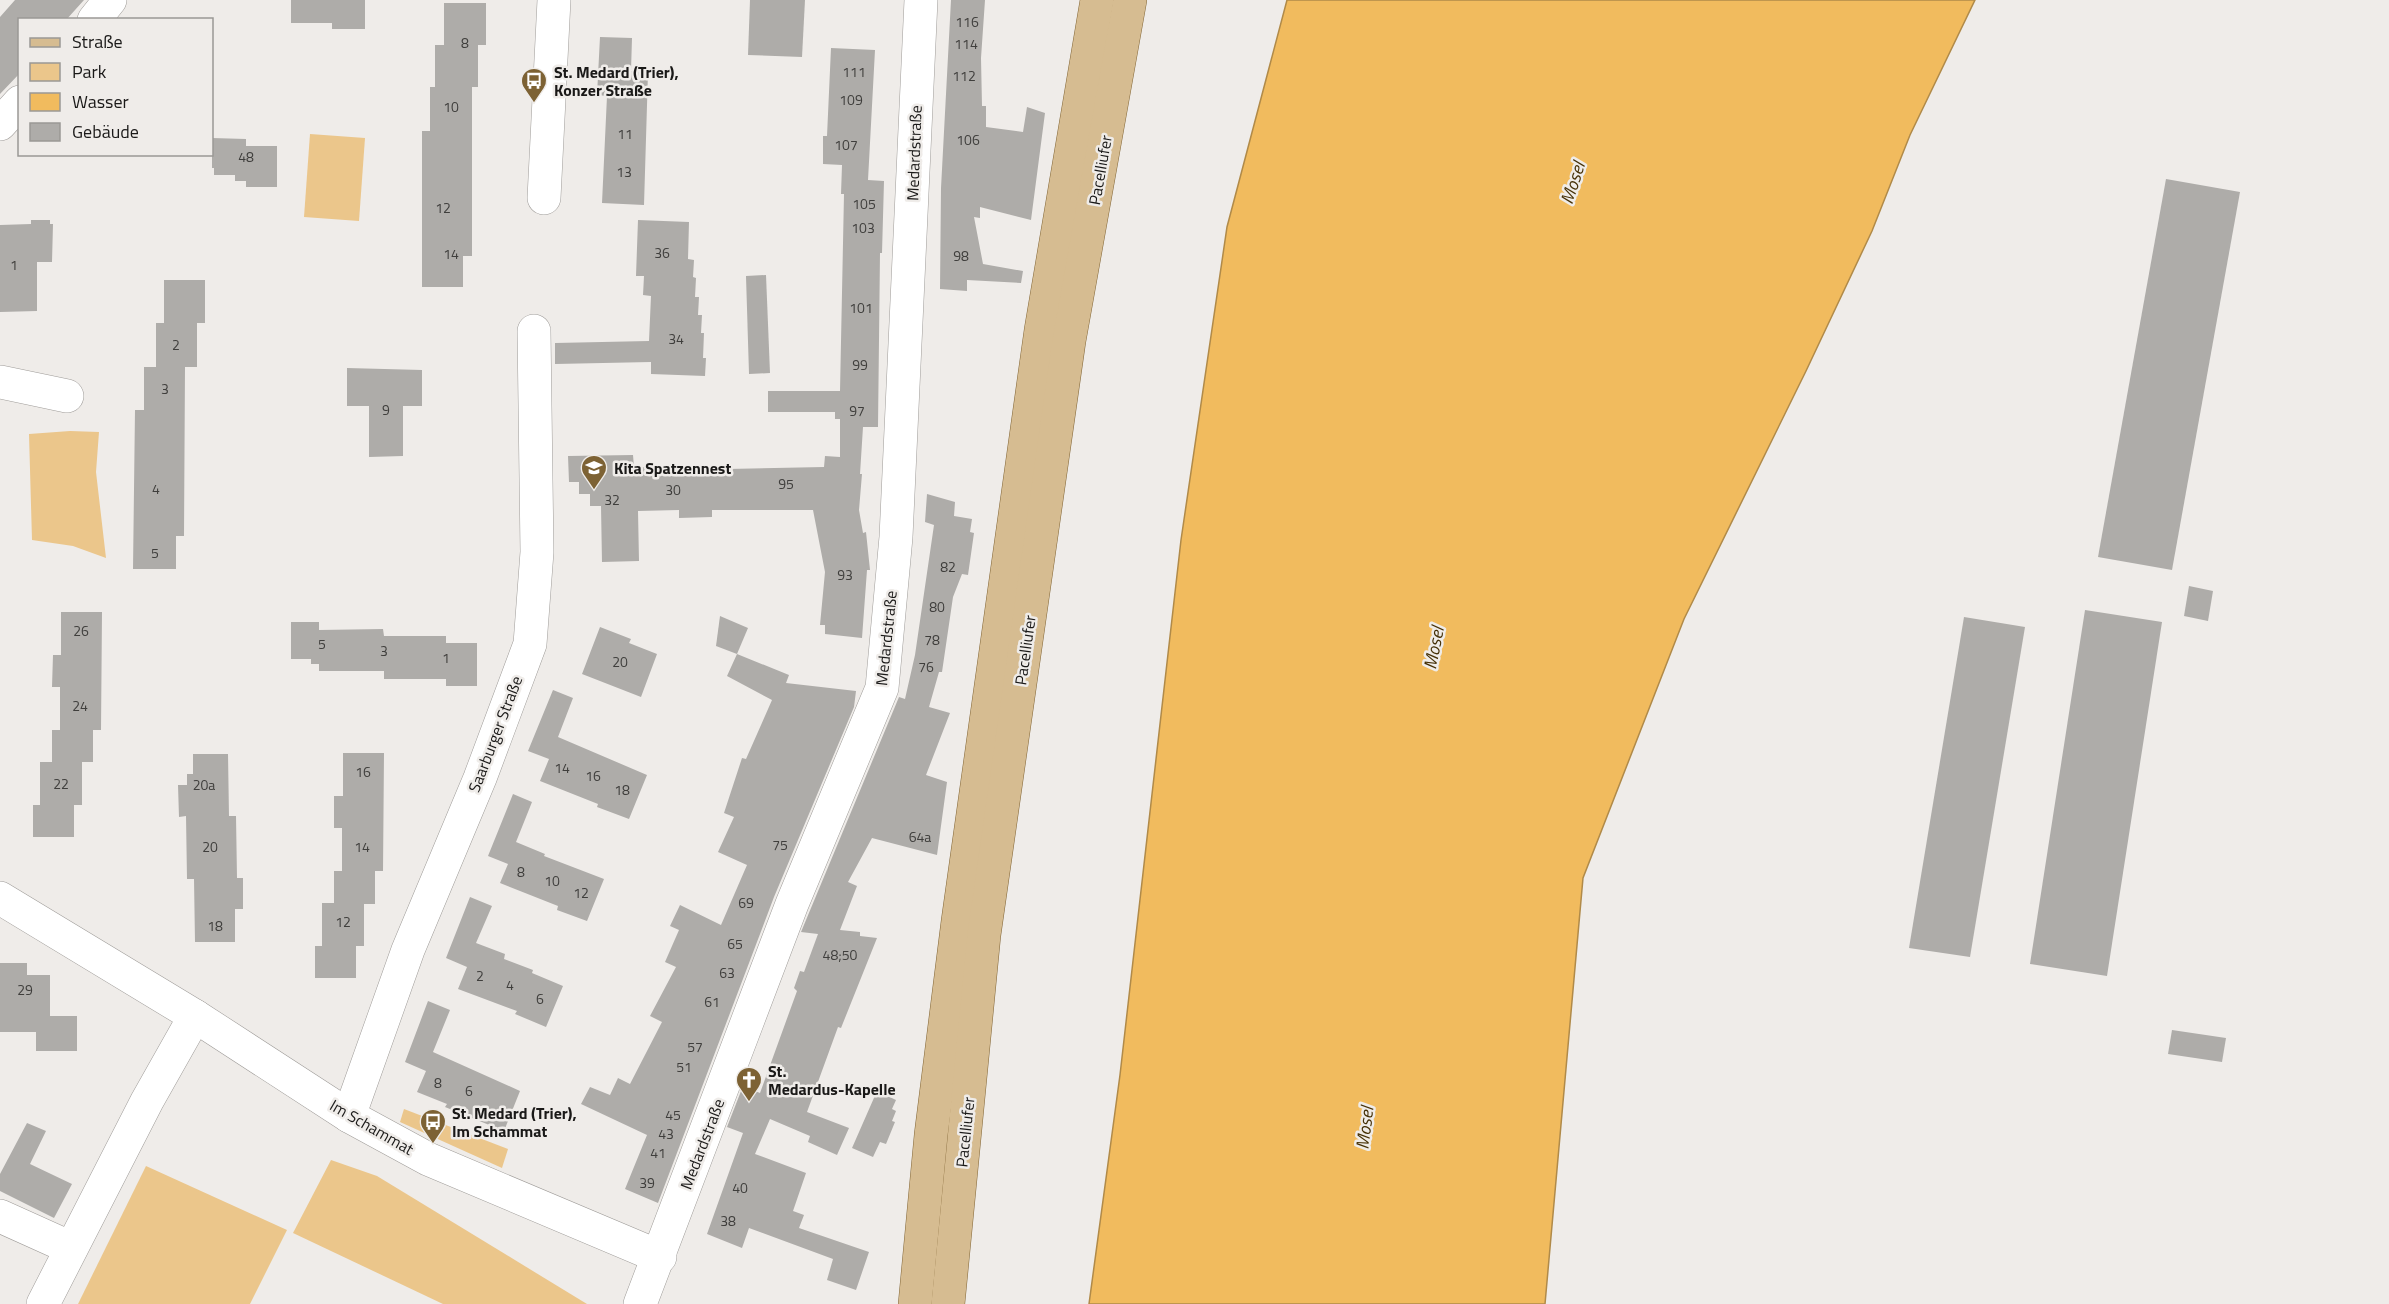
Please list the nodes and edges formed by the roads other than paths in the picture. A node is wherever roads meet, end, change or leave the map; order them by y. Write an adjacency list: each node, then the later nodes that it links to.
1 (110, 0): 6 (street)
2 (554, 0): 9 (street)
3 (921, 0): 18 (street, Medardstraße)
4 (1097, 0): 21 (main road, Pacelliufer)
5 (1130, 0): 22 (main road, Pacelliufer)
6 (95, 18)
7 (18, 104): 8 (street)
8 (0, 124)
9 (544, 198)
10 (534, 332): 15 (street, Saarburger Straße)
11 (0, 382): 12 (street)
12 (67, 396)
13 (0, 898): 14 (street, Im Schammat)
14 (195, 1016): 15 (street, Im Schammat); 17 (street)
15 (349, 1116): 18 (street, Im Schammat)
16 (0, 1216): 17 (street)
17 (71, 1248): 19 (street)
18 (660, 1257): 20 (street, Medardstraße)
19 (43, 1304)
20 (640, 1304)
21 (915, 1304)
22 (948, 1304)

